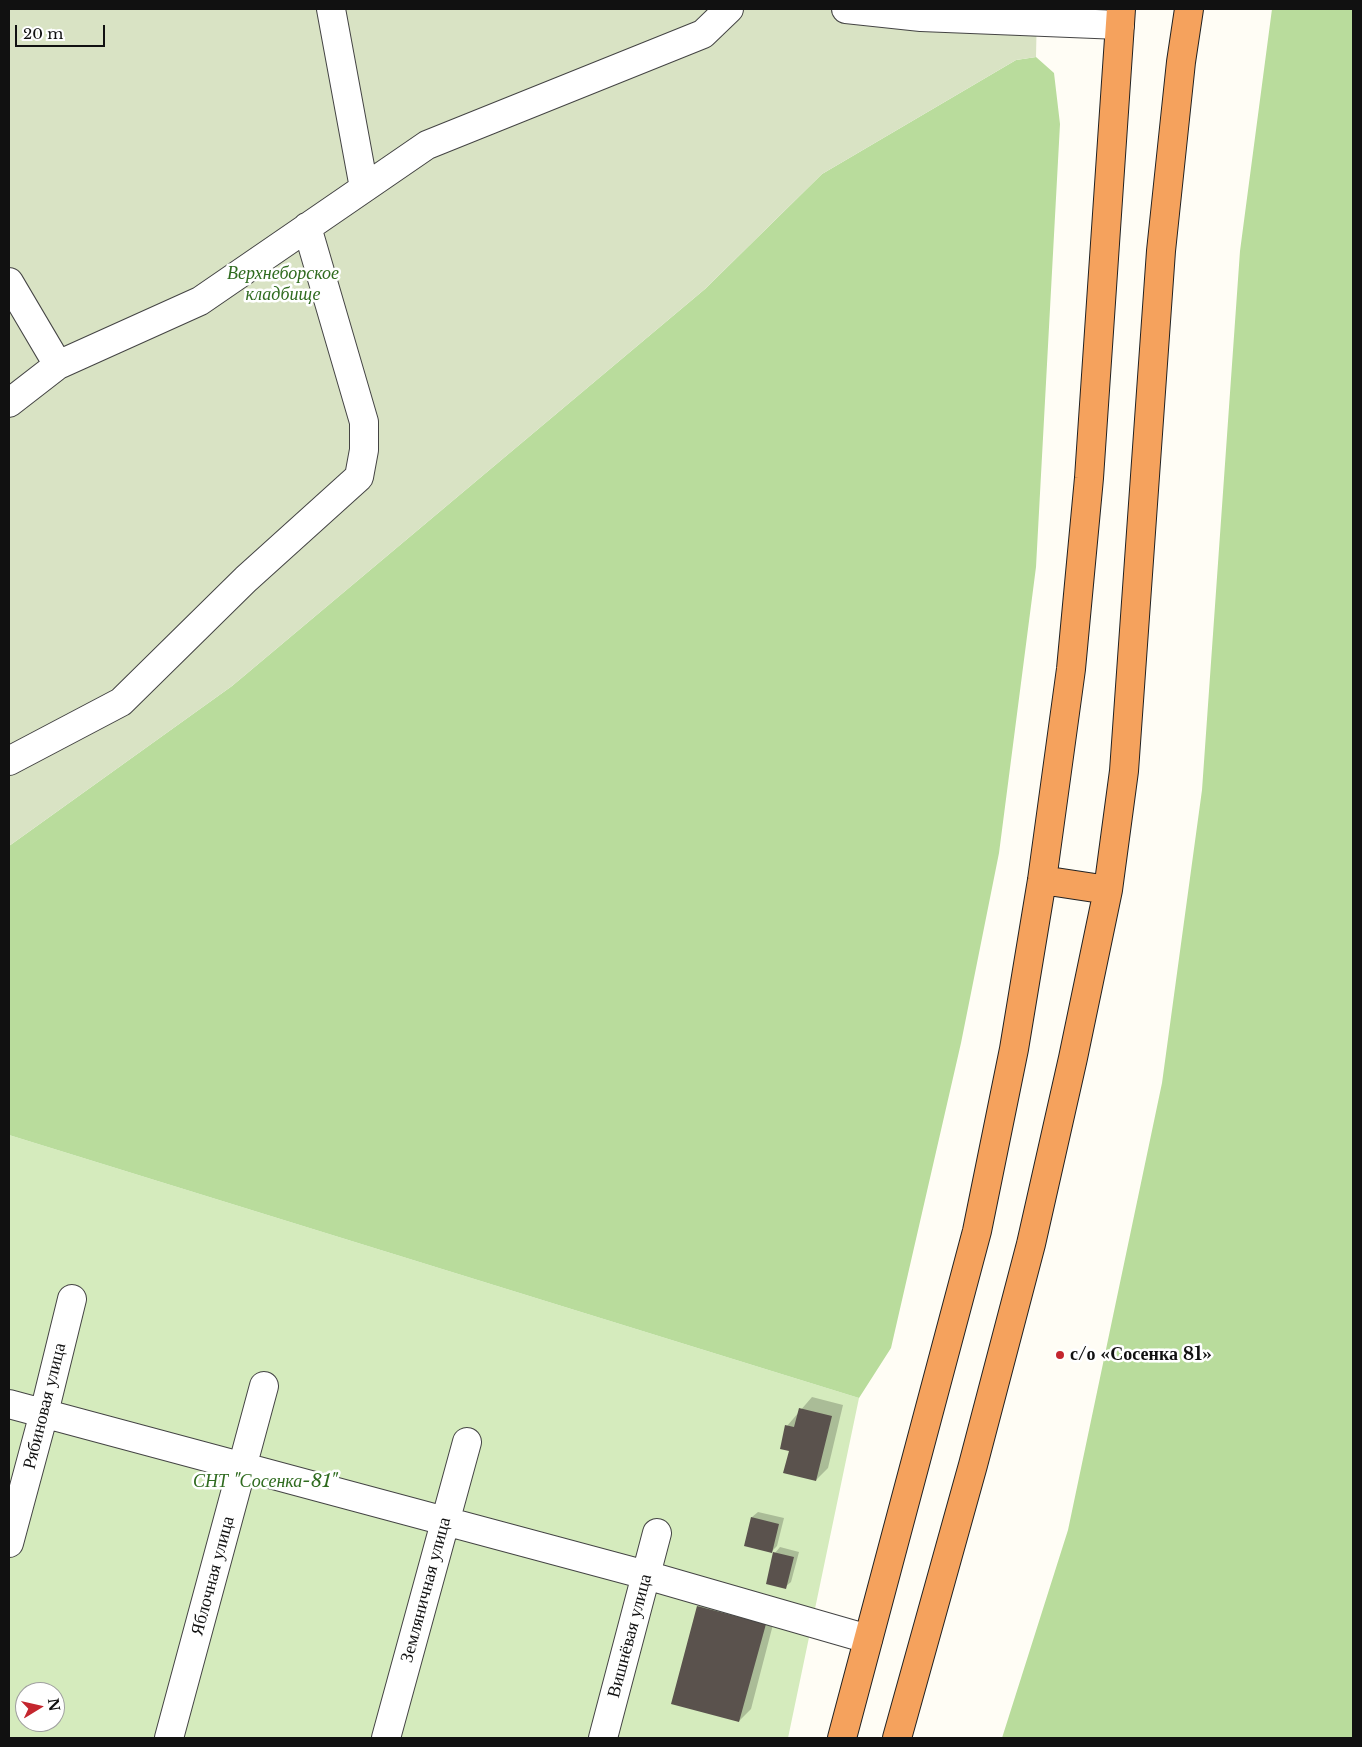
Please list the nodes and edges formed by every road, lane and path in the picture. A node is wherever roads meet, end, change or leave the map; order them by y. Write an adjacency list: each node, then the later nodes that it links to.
1 (331, 9): 6 (street)
2 (729, 9): 6 (street)
3 (846, 9): 5 (street)
4 (1189, 9): 13 (highway)
5 (1120, 17): 12 (highway)
6 (364, 188): 7 (street)
7 (307, 227): 9 (street); 11 (street)
8 (9, 282): 9 (street)
9 (58, 365): 10 (street)
10 (9, 403)
11 (9, 761)
12 (1042, 880): 13 (highway); 24 (highway)
13 (1108, 890): 29 (highway)
14 (72, 1299): 17 (street, Рябиновая улица)
15 (264, 1386): 19 (street, Яблочная улица)
16 (9, 1404): 17 (street)
17 (44, 1413): 19 (street); 22 (street, Рябиновая улица)
18 (468, 1442): 20 (street, Земляничная улица)
19 (243, 1466): 20 (street); 25 (street, Яблочная улица)
20 (444, 1522): 23 (street); 26 (street, Земляничная улица)
21 (657, 1533): 23 (street, Вишнёвая улица)
22 (9, 1543)
23 (646, 1575): 24 (street); 27 (street, Вишнёвая улица)
24 (868, 1639): 28 (highway)
25 (169, 1738)
26 (386, 1738)
27 (603, 1738)
28 (842, 1738)
29 (896, 1738)

